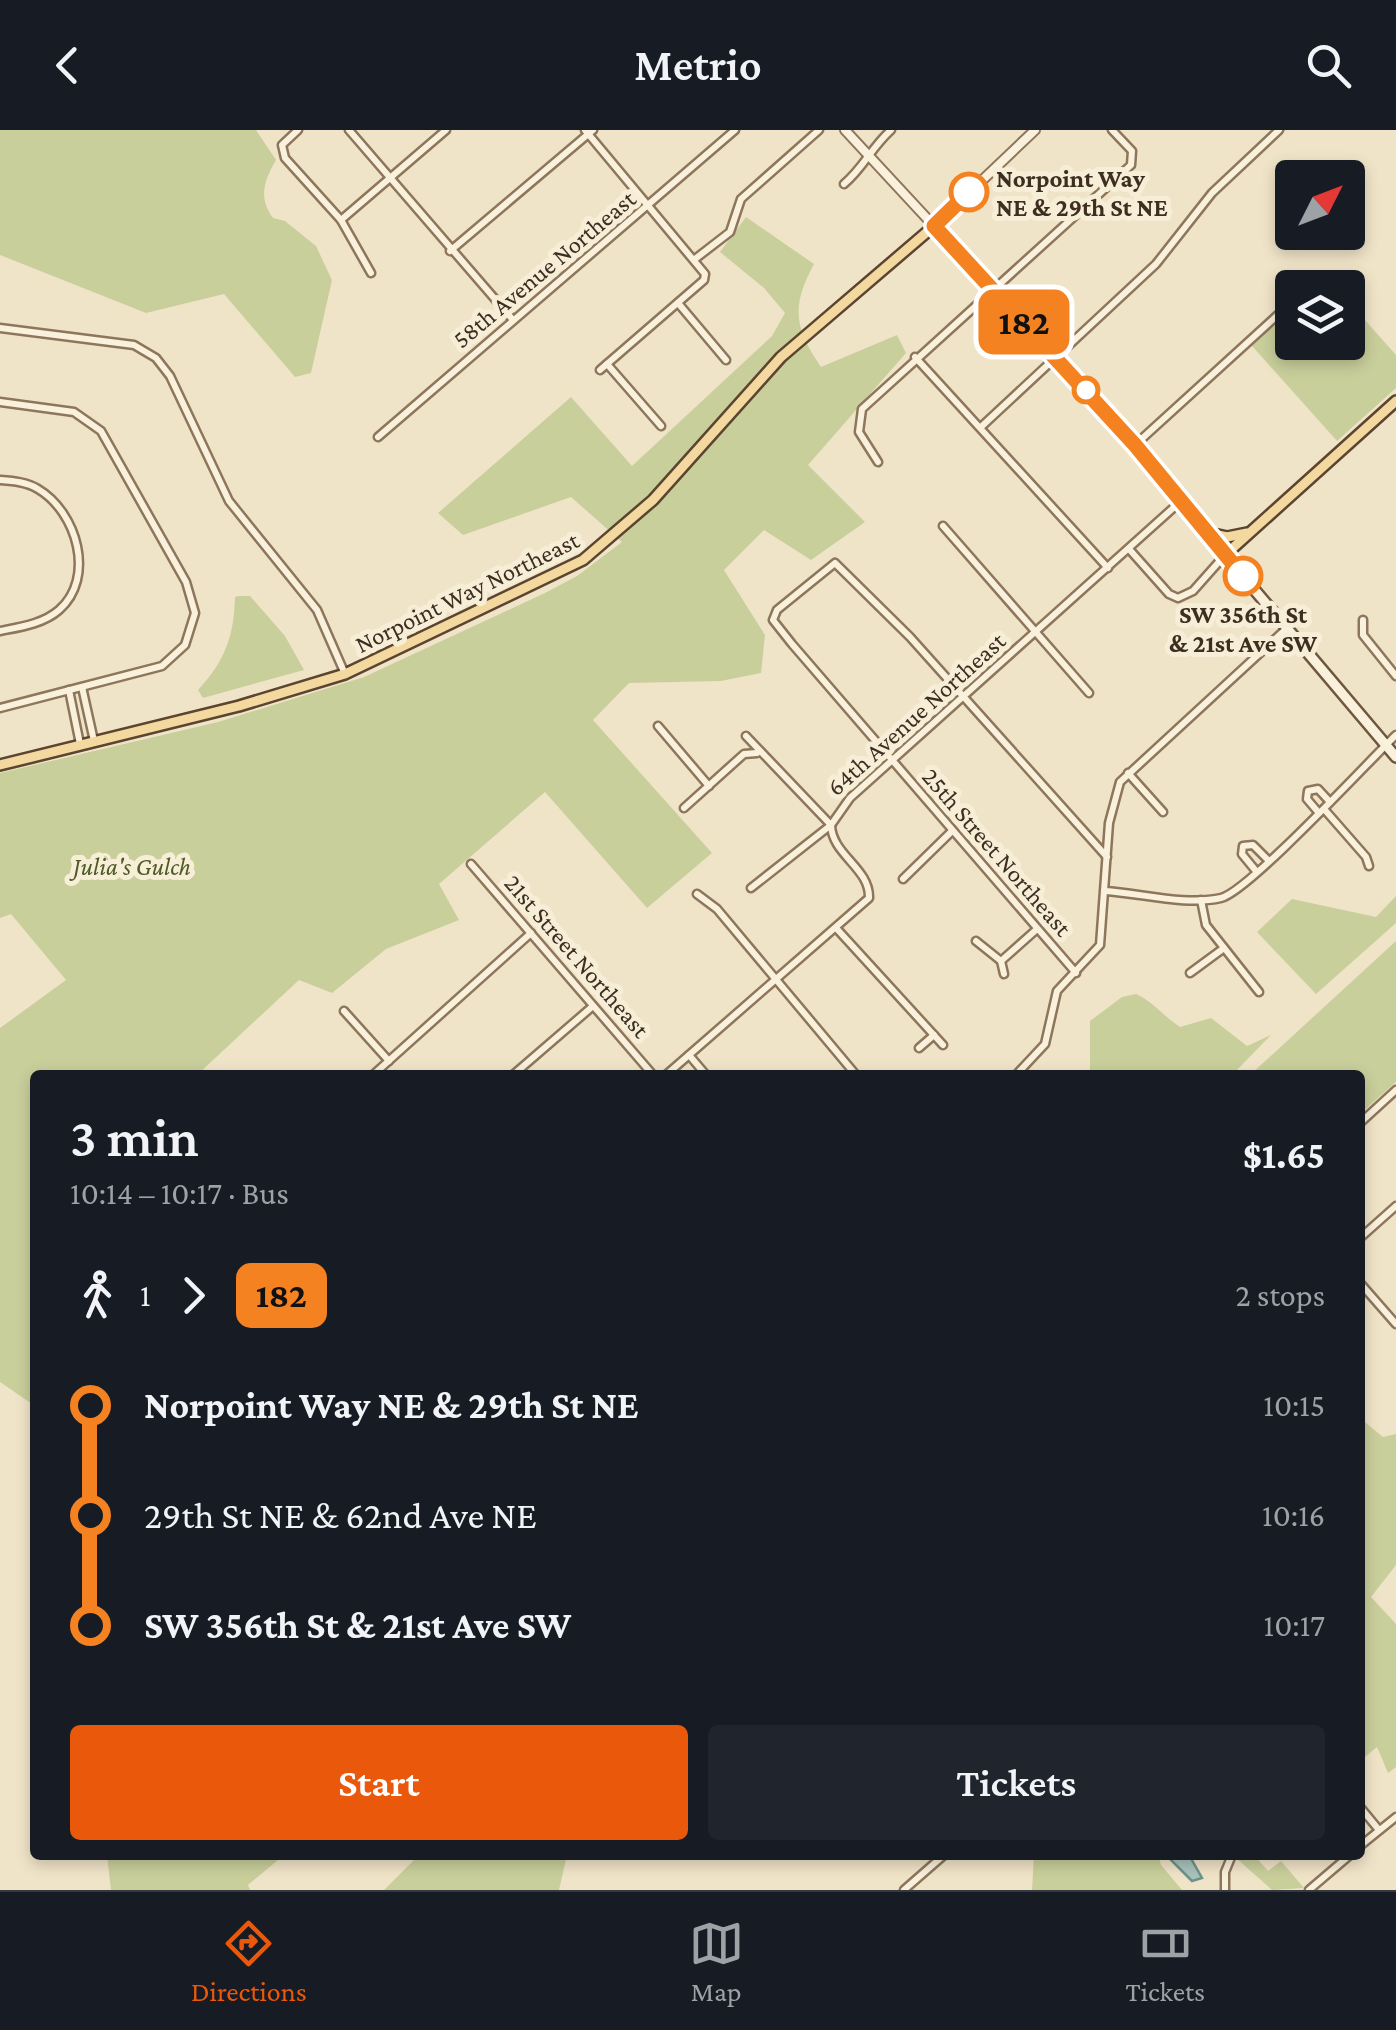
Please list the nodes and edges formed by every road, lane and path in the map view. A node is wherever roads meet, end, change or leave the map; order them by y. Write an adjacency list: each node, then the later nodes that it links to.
1 (298, 130): 16 (street)
2 (349, 130): 13 (street)
3 (446, 130): 13 (street)
4 (735, 130): 15 (street, 58th Avenue Northeast)
5 (819, 130): 19 (street)
6 (844, 130): 12 (street)
7 (891, 130): 12 (street)
8 (1035, 130): 17 (street, Norpoint Way Northeast)
9 (1112, 130): 21 (street)
10 (1279, 130): 26 (street)
11 (589, 131): 15 (street); 18 (street)
12 (869, 156): 14 (street); 17 (street)
13 (390, 178): 16 (street); 18 (street)
14 (844, 184)
15 (649, 206): 19 (street); 24 (street, 58th Avenue Northeast)
16 (340, 220): 20 (street)
17 (934, 226): 21 (main road); 50 (main road, Norpoint Way Northeast)
18 (450, 251): 24 (street)
19 (695, 259): 22 (street)
20 (372, 273)
21 (993, 288): 26 (main road); 27 (street)
22 (678, 303): 28 (street); 29 (street)
23 (1275, 317): 36 (street)
24 (513, 320): 35 (street, 58th Avenue Northeast)
25 (0, 328): 50 (street)
26 (1057, 356): 34 (street); 36 (main road)
27 (916, 357): 34 (street); 37 (street)
28 (726, 360)
29 (608, 364): 30 (street); 33 (street)
30 (600, 370)
31 (1396, 401): 42 (main road)
32 (0, 402): 52 (street)
33 (660, 426)
34 (980, 428): 45 (street)
35 (378, 437)
36 (1135, 445): 39 (main road)
37 (878, 462)
38 (0, 480): 48 (street)
39 (1181, 501): 41 (main road); 43 (street, 64th Avenue Northeast)
40 (943, 526): 49 (street)
41 (1206, 532): 42 (main road); 44 (main road)
42 (1251, 532): 44 (main road)
43 (1130, 549): 44 (street); 45 (street, 64th Avenue Northeast)
44 (1225, 555): 47 (main road)
45 (1108, 568): 49 (street, 64th Avenue Northeast)
46 (1362, 620): 51 (street)
47 (1286, 629): 62 (main road); 67 (street)
48 (0, 632)
49 (1036, 634): 54 (street); 55 (street, 64th Avenue Northeast)
50 (346, 674): 60 (main road, Norpoint Way Northeast)
51 (1396, 676)
52 (82, 687): 53 (street); 60 (street)
53 (69, 690): 56 (street); 61 (street)
54 (1090, 693)
55 (964, 697): 65 (street, 64th Avenue Northeast); 65 (street, 25th Street Northeast); 74 (street)
56 (0, 708)
57 (658, 726): 68 (street)
58 (1396, 734): 62 (street)
59 (746, 736): 63 (street)
60 (94, 741): 61 (main road, Norpoint Way Northeast)
61 (80, 744): 66 (main road, Norpoint Way Northeast)
62 (1386, 745): 64 (main road); 70 (street)
63 (757, 753): 68 (street); 72 (street)
64 (1396, 757)
65 (892, 762): 72 (street, 64th Avenue Northeast); 73 (street, 25th Street Northeast)
66 (0, 764)
67 (1128, 773): 71 (street); 74 (street)
68 (710, 786): 69 (street)
69 (684, 808)
70 (1324, 808): 75 (street); 77 (street)
71 (1163, 812)
72 (831, 825): 80 (street, 64th Avenue Northeast); 84 (street)
73 (951, 830): 79 (street); 85 (street, 25th Street Northeast)
74 (1107, 857): 81 (street)
75 (1268, 860): 78 (street); 78 (street)
76 (471, 864): 86 (street, 21st Street Northeast)
77 (1369, 866)
78 (1256, 871): 83 (street)
79 (903, 879)
80 (751, 888)
81 (1105, 891): 83 (street); 90 (street)
82 (697, 894): 93 (street)
83 (1201, 900): 88 (street)
84 (838, 929): 93 (street); 97 (street)
85 (1037, 929): 89 (street); 90 (street, 25th Street Northeast)
86 (531, 933): 95 (street, 21st Street Northeast); 101 (street)
87 (976, 942): 89 (street)
88 (1224, 948): 91 (street); 94 (street)
89 (1002, 961): 92 (street)
90 (1076, 973): 108 (street)
91 (1190, 973)
92 (1004, 974)
93 (776, 982): 100 (street); 107 (street)
94 (1259, 992)
95 (593, 1006): 103 (street); 104 (street, 21st Street Northeast)
96 (344, 1011): 101 (street)
97 (934, 1035): 98 (street); 99 (street)
98 (943, 1045)
99 (919, 1048)
100 (689, 1055): 105 (street); 106 (street)
101 (390, 1061): 102 (street)
102 (380, 1070)
103 (519, 1070)
104 (649, 1070)
105 (672, 1070)
106 (702, 1070)
107 (852, 1070)
108 (1024, 1070)
109 (1396, 1090): 110 (street)
110 (1365, 1118)
111 (1396, 1206): 112 (street)
112 (1365, 1234)
113 (1365, 1288): 114 (street)
114 (1395, 1320)
115 (1365, 1813): 117 (street)
116 (1396, 1817): 117 (street)
117 (1378, 1830): 118 (street)
118 (1365, 1842)
119 (938, 1860): 122 (street)
120 (1230, 1860): 123 (street)
121 (1344, 1860): 124 (street)
122 (904, 1890)
123 (1226, 1890)
124 (1310, 1890)

